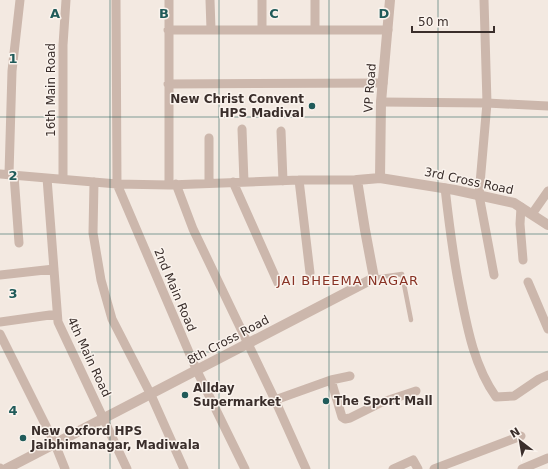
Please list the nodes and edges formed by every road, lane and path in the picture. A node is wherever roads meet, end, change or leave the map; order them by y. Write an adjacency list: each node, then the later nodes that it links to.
1 (20, 0): 23 (street)
2 (66, 0): 26 (street, 16th Main Road)
3 (116, 0): 34 (street)
4 (169, 0): 12 (street)
5 (210, 0): 10 (street)
6 (262, 0): 11 (street)
7 (314, 0): 13 (street)
8 (390, 0): 14 (street, VP Road)
9 (484, 0): 18 (street)
10 (211, 29): 11 (street); 12 (street)
11 (262, 29): 13 (street)
12 (168, 30): 16 (street)
13 (315, 30): 14 (street)
14 (388, 30): 15 (street, VP Road)
15 (383, 83): 16 (street); 17 (street, VP Road)
16 (168, 84): 35 (street)
17 (381, 102): 18 (street); 25 (street, VP Road)
18 (487, 103): 19 (street); 38 (street)
19 (548, 106)
20 (242, 129): 32 (street)
21 (280, 131): 29 (street)
22 (209, 138): 33 (street)
23 (8, 174): 24 (street); 42 (street)
24 (47, 178): 26 (street); 44 (street, 4th Main Road)
25 (380, 178): 28 (street, 3rd Cross Road); 36 (street, 3rd Cross Road)
26 (63, 179): 30 (street)
27 (299, 180): 28 (street); 29 (street); 45 (street)
28 (357, 180): 48 (street)
29 (283, 181): 32 (street)
30 (94, 182): 34 (street); 62 (street)
31 (233, 182): 32 (street); 33 (street); 50 (street)
32 (244, 182)
33 (209, 183): 35 (street)
34 (117, 184): 35 (street); 57 (street, 2nd Main Road)
35 (173, 184): 56 (street)
36 (445, 188): 38 (street, 3rd Cross Road); 58 (street)
37 (548, 191): 40 (street)
38 (479, 195): 39 (street, 3rd Cross Road); 46 (street)
39 (521, 208): 40 (street, 3rd Cross Road); 43 (street)
40 (532, 214): 41 (street, 3rd Cross Road)
41 (548, 225)
42 (19, 243)
43 (523, 260)
44 (54, 269): 47 (street); 51 (street, 4th Main Road)
45 (310, 273)
46 (494, 274)
47 (0, 275)
48 (374, 278): 52 (lane); 56 (street, 8th Cross Road)
49 (528, 282): 54 (street)
50 (278, 283)
51 (57, 314): 53 (street); 64 (street, 4th Main Road)
52 (411, 320)
53 (0, 322)
54 (548, 329)
55 (0, 334): 66 (street)
56 (248, 344): 57 (street, 8th Cross Road); 63 (street)
57 (197, 371): 62 (street, 8th Cross Road); 73 (street, 2nd Main Road)
58 (548, 375)
59 (350, 376): 60 (street)
60 (331, 380): 61 (street); 63 (street)
61 (416, 391)
62 (151, 395): 64 (street, 8th Cross Road); 72 (street)
63 (275, 400): 74 (street)
64 (104, 418): 66 (street, 8th Cross Road); 71 (street, 4th Main Road)
65 (521, 436): 77 (street)
66 (55, 444): 69 (street, 8th Cross Road); 70 (street)
67 (548, 458): 68 (street)
68 (533, 467): 78 (street)
69 (6, 469)
70 (65, 469)
71 (127, 469)
72 (184, 469)
73 (245, 469)
74 (306, 469)
75 (393, 469): 76 (street)
76 (418, 469)
77 (434, 469)
78 (522, 469)

